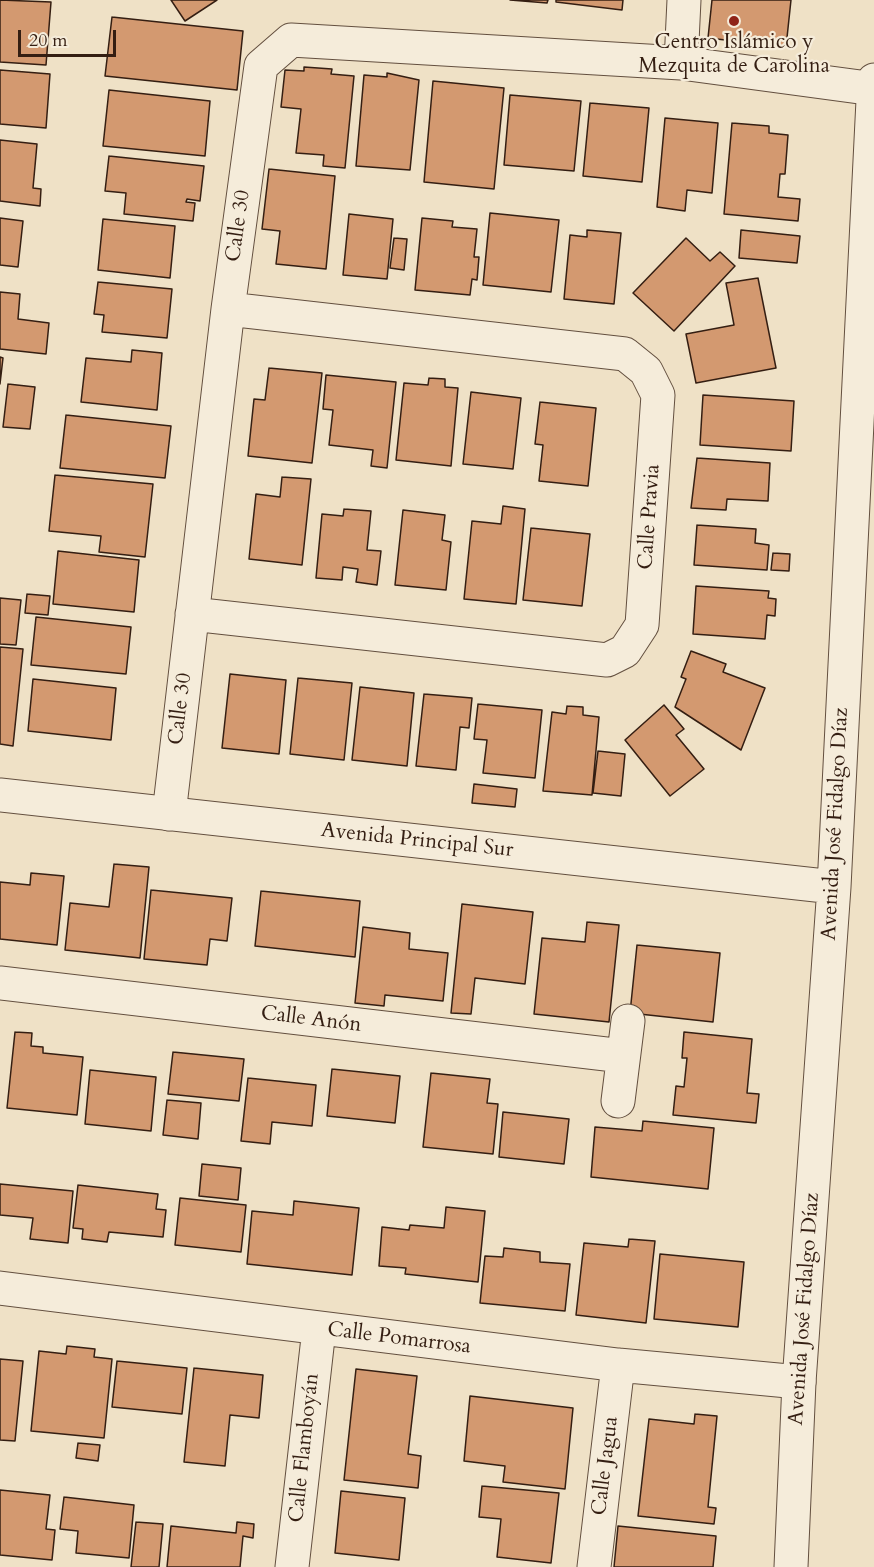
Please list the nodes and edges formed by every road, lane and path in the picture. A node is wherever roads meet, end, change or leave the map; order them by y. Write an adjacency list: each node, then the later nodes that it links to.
1 (684, 0): 2 (street)
2 (681, 63): 4 (street, Calle 30); 5 (street, Calle 30)
3 (874, 80): 4 (street, Avenida José Fidalgo Díaz)
4 (874, 89): 9 (street, Avenida José Fidalgo Díaz)
5 (228, 309): 6 (street, Calle 30); 6 (street, Calle Pravia)
6 (192, 614): 8 (street, Calle 30)
7 (0, 795): 8 (street, Avenida Principal Sur)
8 (169, 814): 9 (street, Avenida Principal Sur)
9 (834, 887): 17 (street, Avenida José Fidalgo Díaz)
10 (0, 983): 12 (street, Calle Anón)
11 (628, 1021): 12 (street)
12 (623, 1056): 13 (street)
13 (618, 1101)
14 (0, 1288): 15 (street, Calle Pomarrosa)
15 (319, 1329): 16 (street, Calle Pomarrosa); 18 (street, Calle Flamboyán)
16 (618, 1365): 17 (street, Calle Pomarrosa); 19 (street, Calle Jagua)
17 (799, 1382): 20 (street, Avenida José Fidalgo Díaz)
18 (292, 1567)
19 (594, 1567)
20 (791, 1567)

